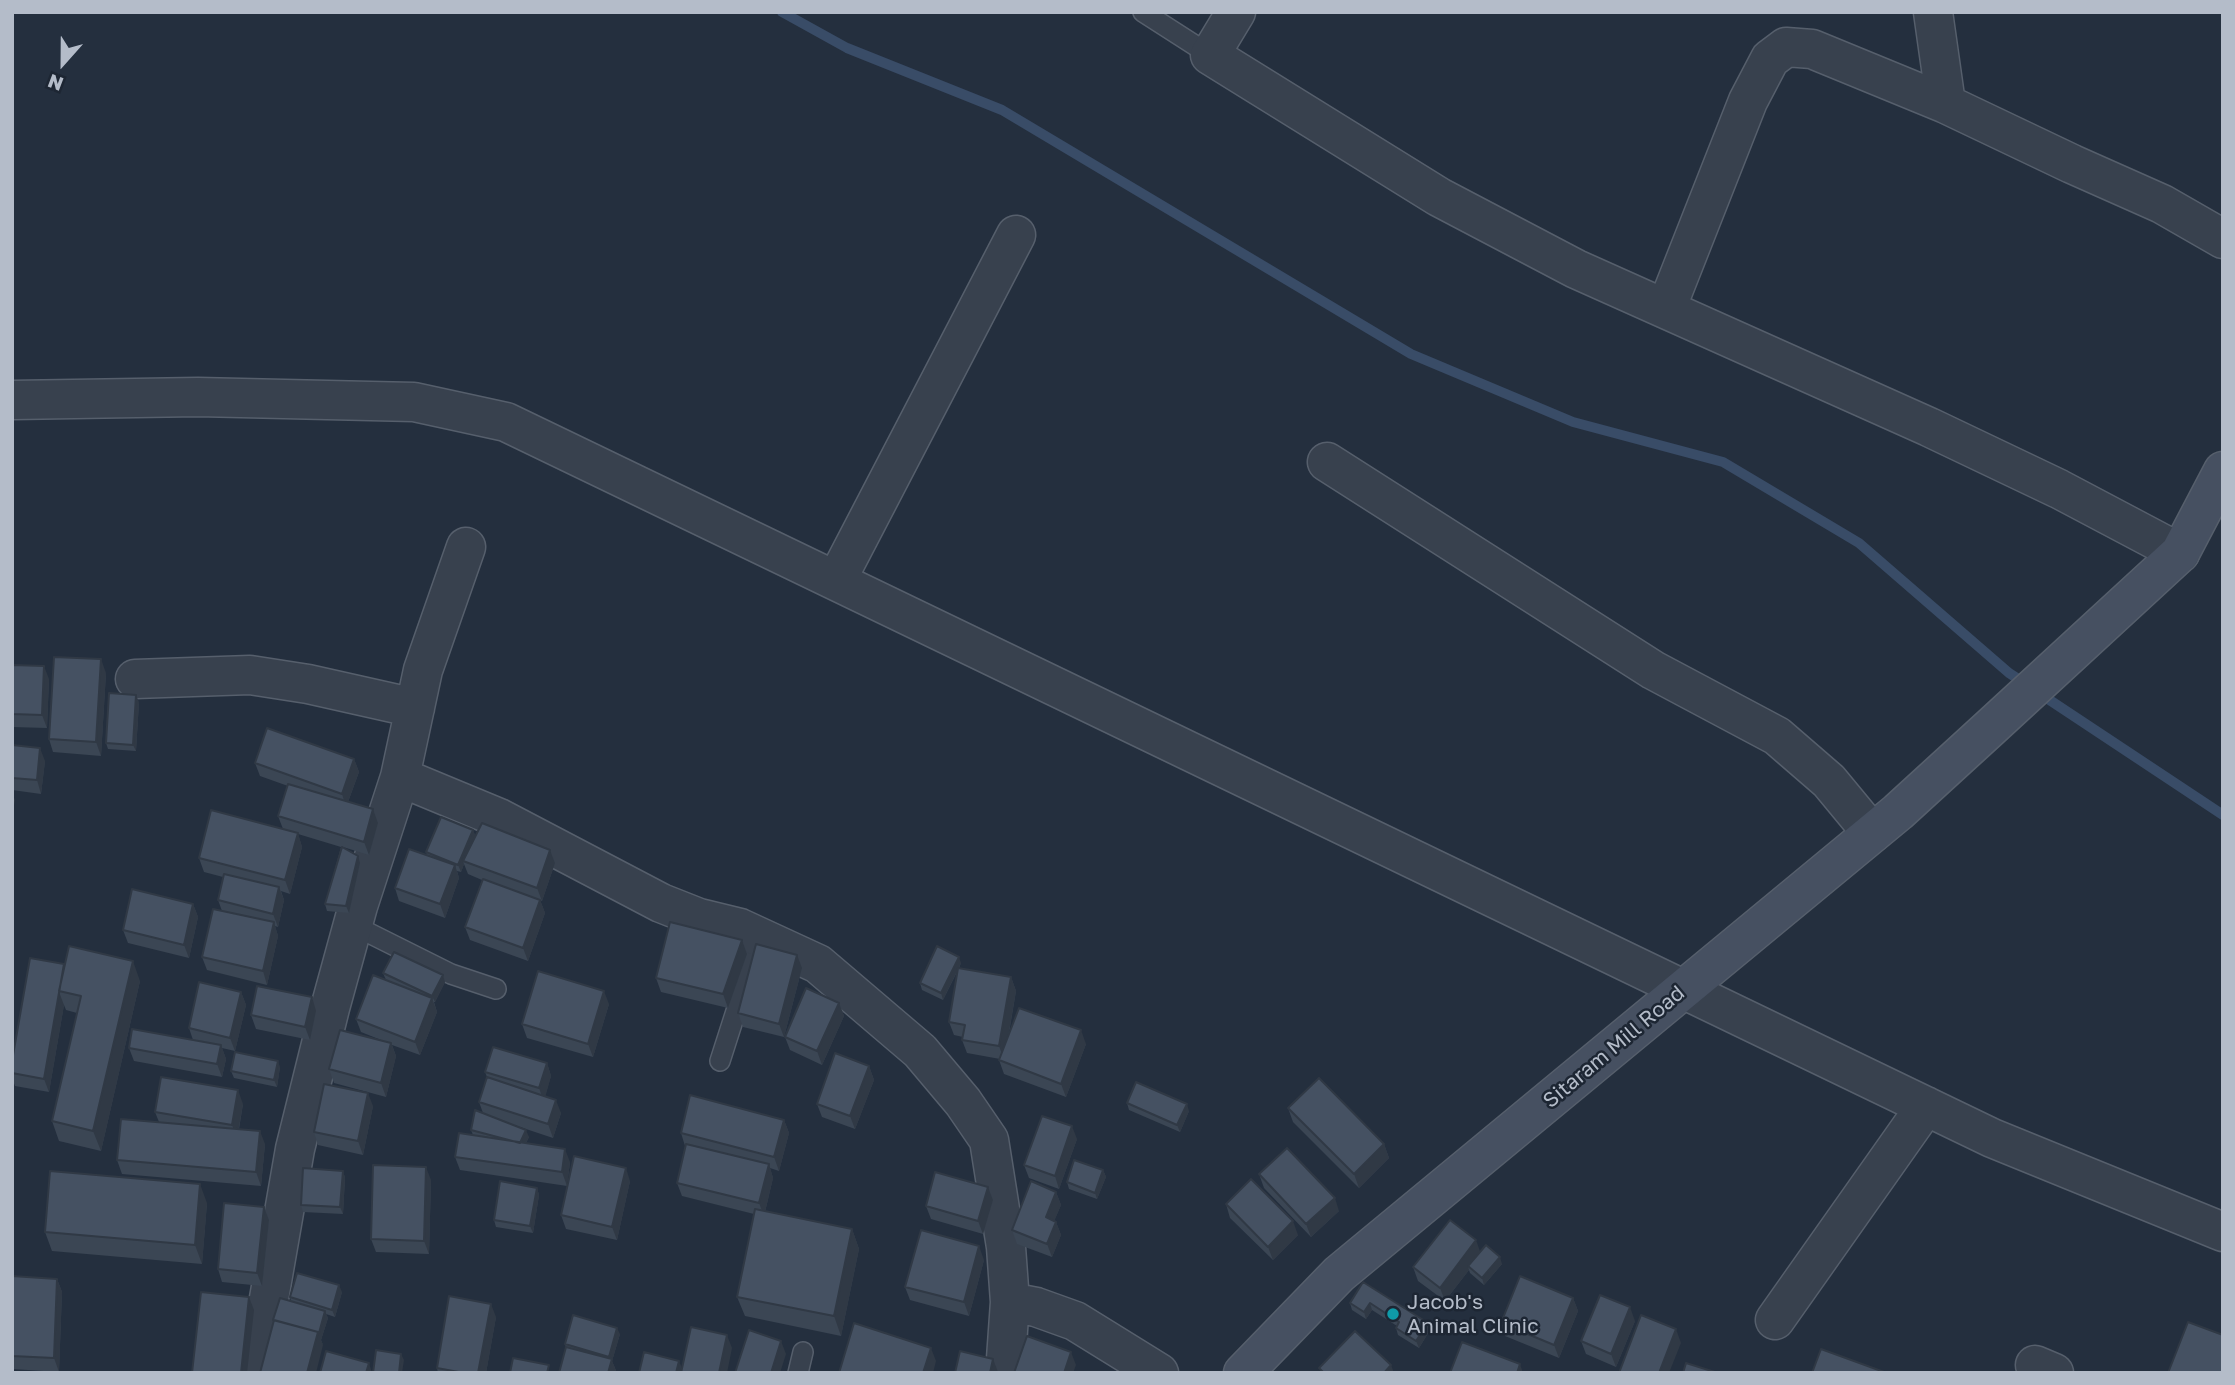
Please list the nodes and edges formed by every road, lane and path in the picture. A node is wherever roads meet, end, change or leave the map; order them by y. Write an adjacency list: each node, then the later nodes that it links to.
1 (1143, 12): 4 (lane)
2 (1236, 12): 4 (street)
3 (1933, 12): 5 (street)
4 (1210, 55): 8 (street)
5 (1946, 104): 7 (street); 8 (street)
6 (1016, 235): 14 (street)
7 (2223, 239)
8 (1666, 309): 13 (street)
9 (12, 400): 14 (street)
10 (1327, 462): 18 (street)
11 (2223, 471): 13 (street)
12 (466, 547): 16 (street)
13 (2180, 553): 18 (street, Sitaram Mill Road)
14 (836, 581): 22 (street)
15 (135, 679): 16 (street)
16 (415, 708): 17 (street)
17 (400, 777): 19 (street); 20 (street)
18 (1872, 833): 22 (street, Sitaram Mill Road)
19 (353, 925): 21 (lane); 29 (street)
20 (760, 937): 23 (lane); 26 (street)
21 (496, 989)
22 (1683, 990): 24 (street); 33 (street, Sitaram Mill Road)
23 (720, 1061)
24 (1926, 1106): 25 (street); 27 (street)
25 (2223, 1231)
26 (1010, 1302): 31 (street); 32 (street)
27 (1774, 1320)
28 (803, 1352): 30 (lane)
29 (256, 1373)
30 (798, 1373)
31 (1005, 1373)
32 (1159, 1373)
33 (1243, 1373)

